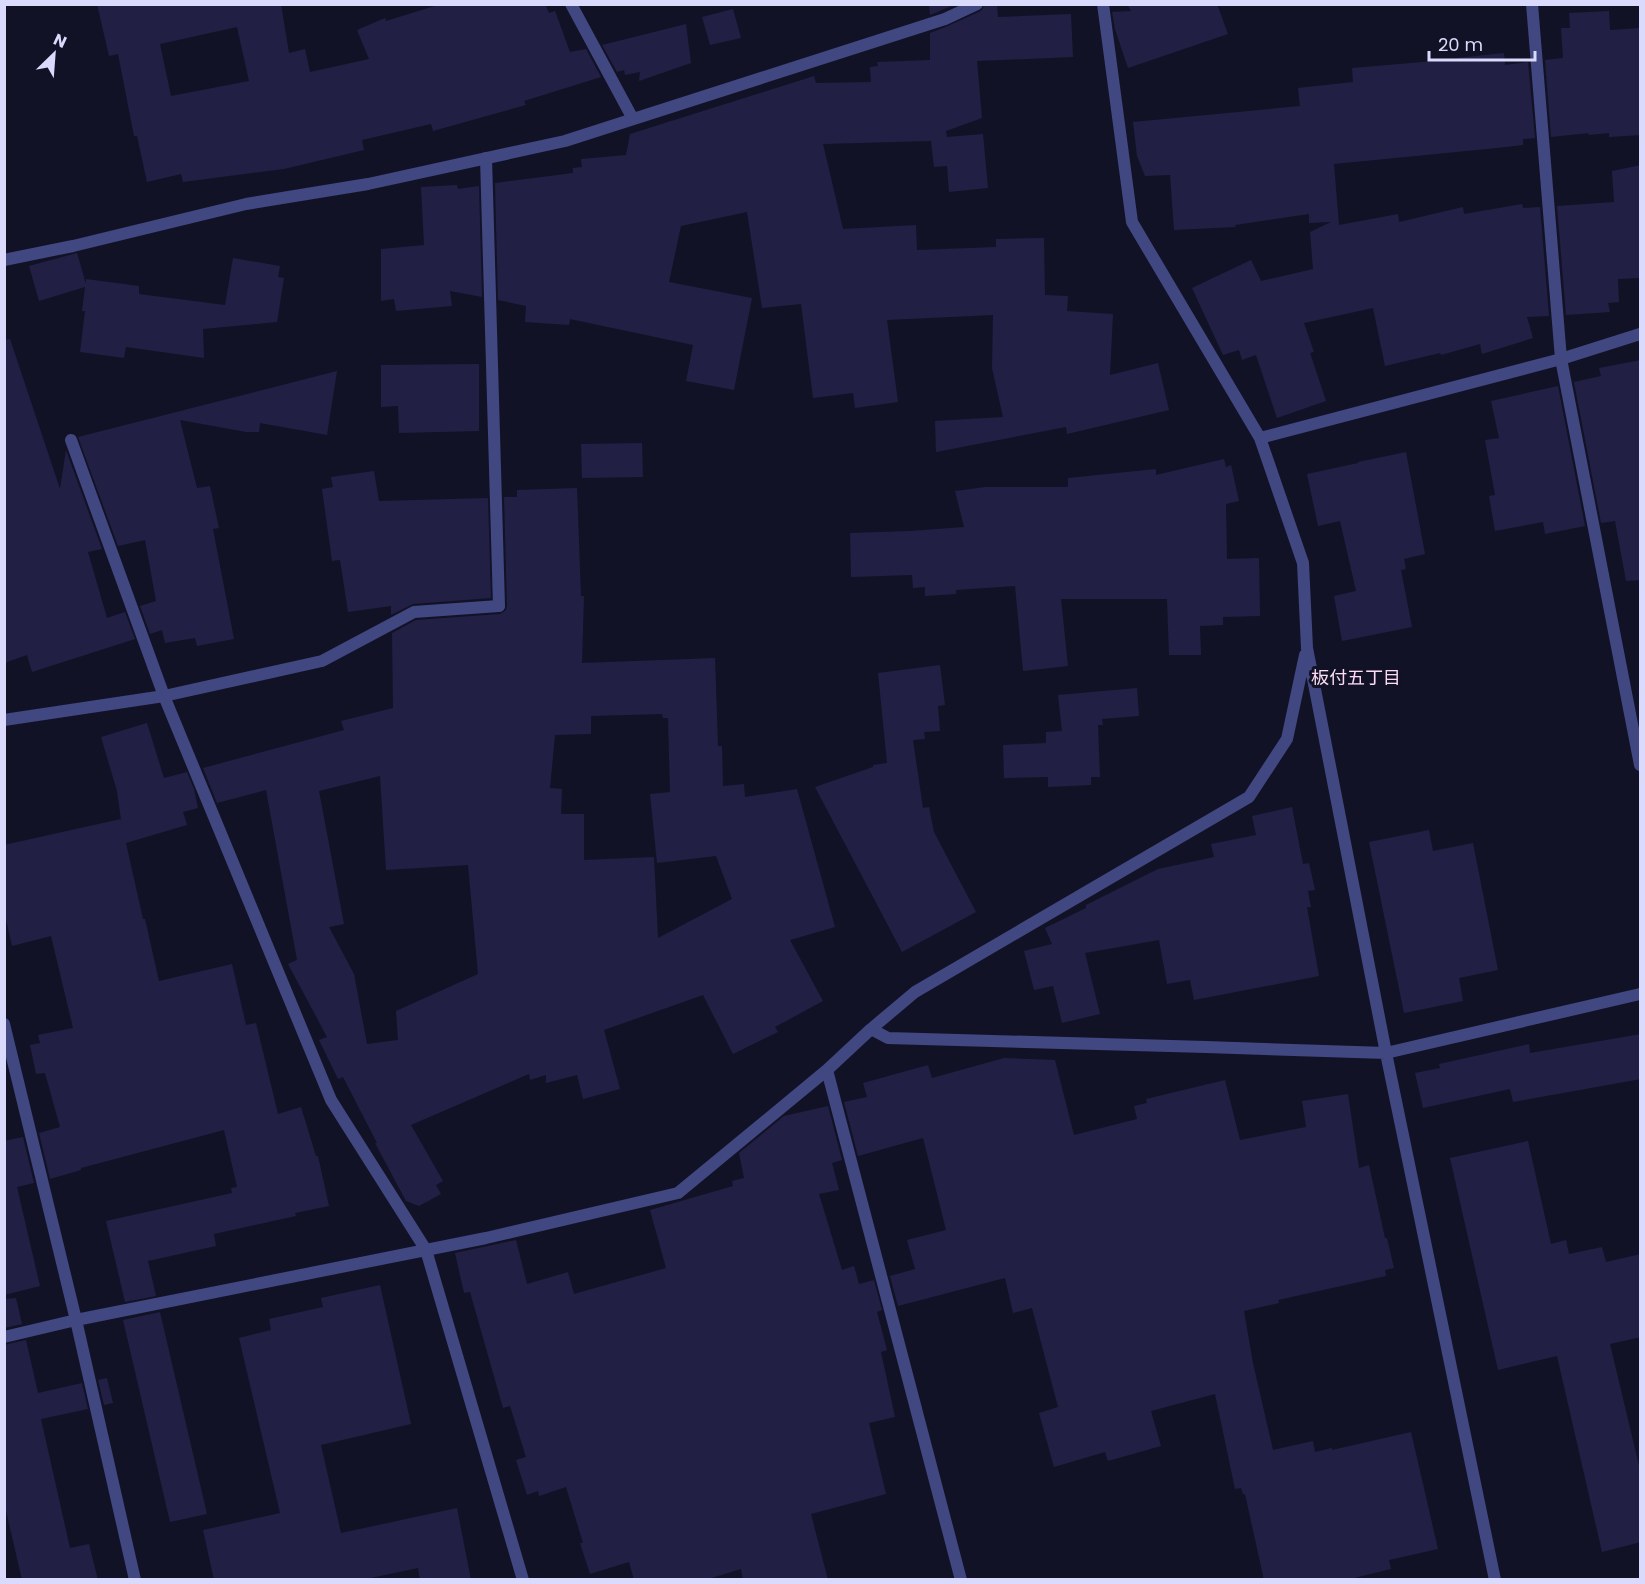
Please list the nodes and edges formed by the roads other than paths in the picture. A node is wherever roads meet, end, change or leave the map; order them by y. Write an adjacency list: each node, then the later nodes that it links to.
1 (571, 4): 5 (street)
2 (977, 4): 5 (street)
3 (1103, 4): 10 (street)
4 (1533, 4): 9 (street)
5 (633, 119): 6 (street)
6 (486, 158): 7 (street); 13 (street)
7 (5, 260)
8 (1641, 334): 9 (street)
9 (1561, 359): 10 (street); 15 (street)
10 (1260, 438): 12 (street)
11 (71, 440): 13 (street)
12 (1307, 648): 18 (street); 19 (street)
13 (164, 696): 14 (street); 21 (street)
14 (4, 720)
15 (1641, 765)
16 (1641, 994): 19 (street)
17 (4, 1024): 22 (street)
18 (871, 1029): 19 (street); 20 (street)
19 (1386, 1053): 27 (street)
20 (827, 1070): 21 (street); 26 (street)
21 (426, 1250): 22 (street); 25 (street)
22 (76, 1320): 23 (street); 24 (street)
23 (4, 1337)
24 (135, 1580)
25 (523, 1580)
26 (961, 1580)
27 (1495, 1580)

